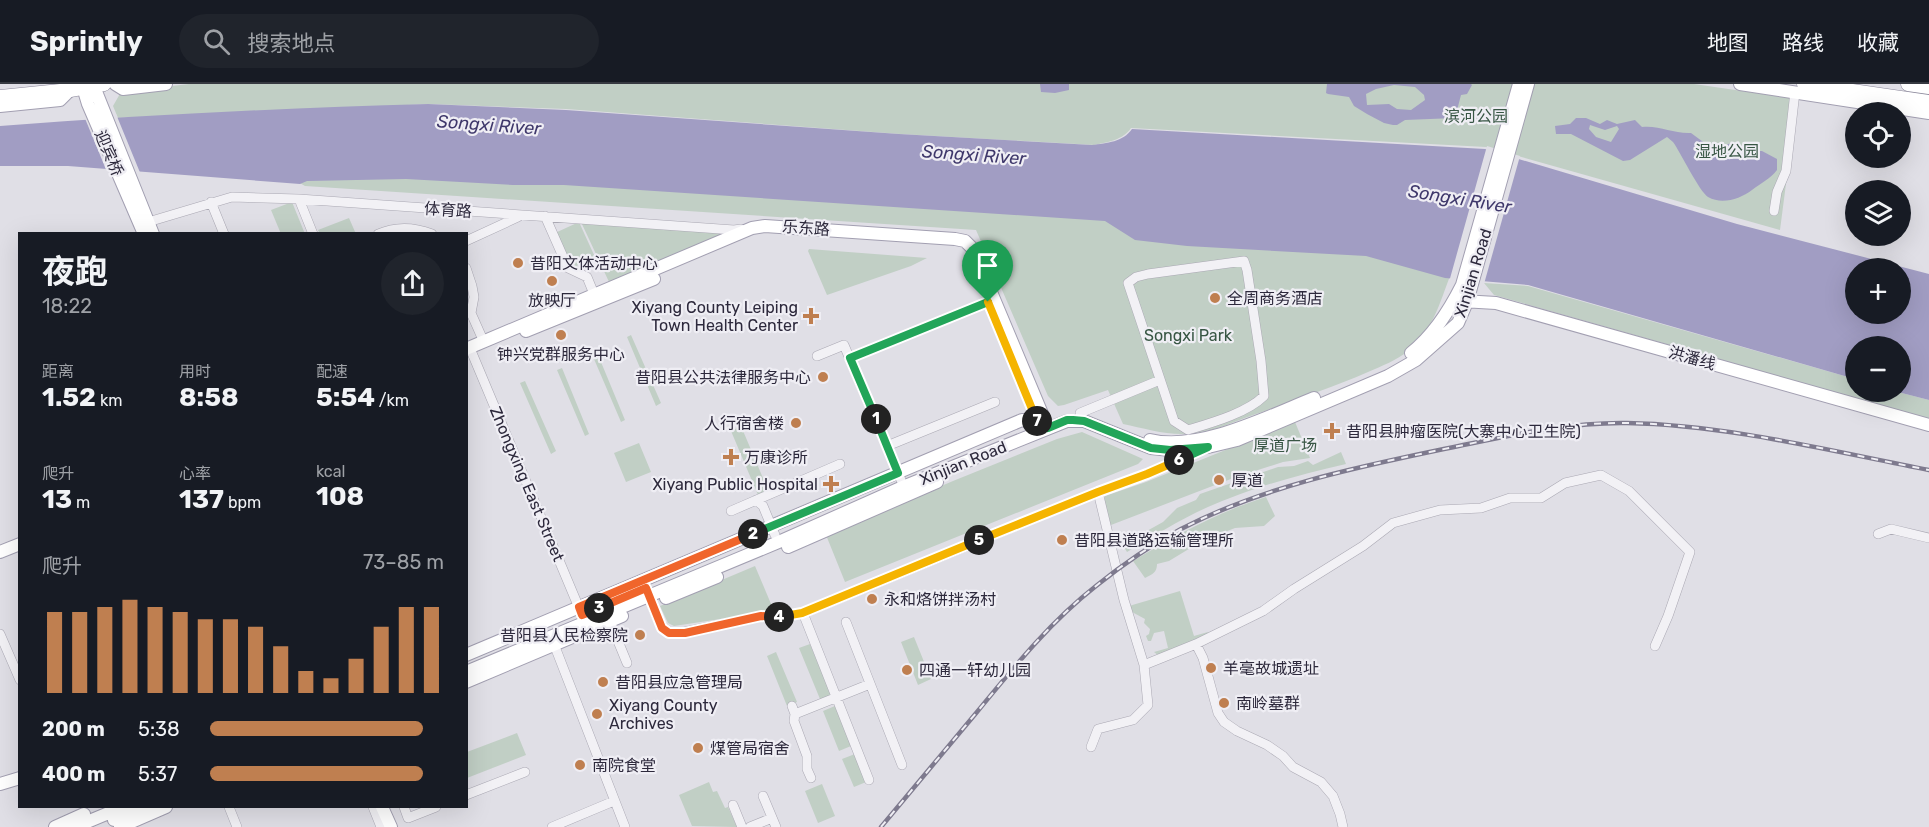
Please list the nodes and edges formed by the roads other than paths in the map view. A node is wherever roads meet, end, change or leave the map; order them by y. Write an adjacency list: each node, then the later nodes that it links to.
1 (115, 84): 2 (main road)
2 (166, 84)
3 (1519, 84): 14 (main road, Xinjian Road)
4 (1528, 84): 14 (main road, Xinjian Road)
5 (1740, 84): 9 (main road)
6 (1908, 84): 8 (highway)
7 (87, 86): 10 (highway); 12 (main road); 21 (main road, 迎宾桥)
8 (1929, 87)
9 (1799, 88): 11 (highway); 13 (main road); 17 (street)
10 (0, 97)
11 (1929, 102)
12 (0, 106)
13 (1929, 113)
14 (1509, 133): 29 (main road, Xinjian Road)
15 (299, 199): 16 (street, 体育路); 18 (street, 体育路); 23 (street)
16 (211, 202): 21 (street, 体育路); 22 (street)
17 (1774, 211)
18 (521, 215): 19 (street, 体育路); 26 (street)
19 (544, 216): 20 (street, 体育路); 28 (street)
20 (752, 228): 28 (main road, 乐东路); 38 (main road, 乐东路)
21 (144, 229)
22 (223, 232)
23 (312, 232)
24 (383, 232): 25 (street)
25 (425, 232)
26 (468, 240)
27 (468, 274): 31 (street)
28 (594, 294): 31 (main road, 乐东路)
29 (1461, 301): 37 (main road, Xinjian Road); 39 (main road, 洪潘线); 41 (main road, Xinjian Road)
30 (988, 302): 32 (main road, 乐东路); 34 (street); 38 (main road, 乐东路)
31 (483, 340): 32 (main road, 乐东路)
32 (468, 352): 53 (street, Zhongxing East Street)
33 (817, 356): 34 (street)
34 (850, 358): 40 (street)
35 (1160, 380): 35 (street); 37 (street)
36 (995, 402): 40 (street)
37 (1080, 413): 38 (main road, Xinjian Road)
38 (1043, 425): 41 (main road, Xinjian Road); 43 (main road, Xinjian Road); 52 (main road, Xinjian Road)
39 (1929, 425)
40 (887, 446): 43 (street)
41 (1208, 447): 44 (street)
42 (840, 464): 45 (street)
43 (900, 476): 47 (main road, Xinjian Road)
44 (1098, 492): 54 (street); 64 (street)
45 (756, 500): 46 (street); 47 (street)
46 (731, 511)
47 (773, 531): 52 (main road, Xinjian Road); 53 (main road)
48 (1878, 534): 49 (street)
49 (1929, 538)
50 (18, 545): 51 (main road)
51 (0, 552)
52 (649, 596): 53 (main road, Xinjian Road); 54 (street); 55 (main road, Xinjian Road)
53 (581, 611): 61 (main road); 62 (main road, Xinjian Road)
54 (802, 613): 69 (street)
55 (605, 619): 58 (main road, Xinjian Road); 63 (street)
56 (846, 622): 68 (street)
57 (0, 634): 66 (street)
58 (551, 642): 65 (main road, Xinjian Road); 67 (main road); 79 (street)
59 (1196, 644): 60 (street); 64 (street); 104 (street)
60 (1655, 646)
61 (468, 654)
62 (468, 662)
63 (627, 663)
64 (1144, 665): 70 (street)
65 (468, 671)
66 (18, 675)
67 (468, 681)
68 (870, 684): 69 (street); 71 (street)
69 (837, 698): 73 (street); 75 (street)
70 (1091, 747)
71 (902, 765)
72 (525, 772): 77 (street)
73 (811, 778)
74 (18, 779): 76 (main road)
75 (869, 780)
76 (0, 784)
77 (468, 794)
78 (763, 795): 91 (street)
79 (614, 801): 100 (street); 101 (street)
80 (732, 805): 102 (street)
81 (100, 808): 92 (main road)
82 (121, 808): 93 (main road)
83 (142, 808): 94 (main road)
84 (164, 808): 95 (main road)
85 (229, 808): 96 (street)
86 (373, 808): 97 (street)
87 (382, 808): 98 (main road)
88 (390, 808): 99 (main road)
89 (404, 808): 90 (street)
90 (433, 808)
91 (774, 822): 103 (street)
92 (55, 827)
93 (75, 827)
94 (96, 827)
95 (120, 827)
96 (237, 827)
97 (381, 827)
98 (391, 827)
99 (398, 827)
100 (552, 827)
101 (625, 827)
102 (742, 827)
103 (750, 827)
104 (1343, 827)

